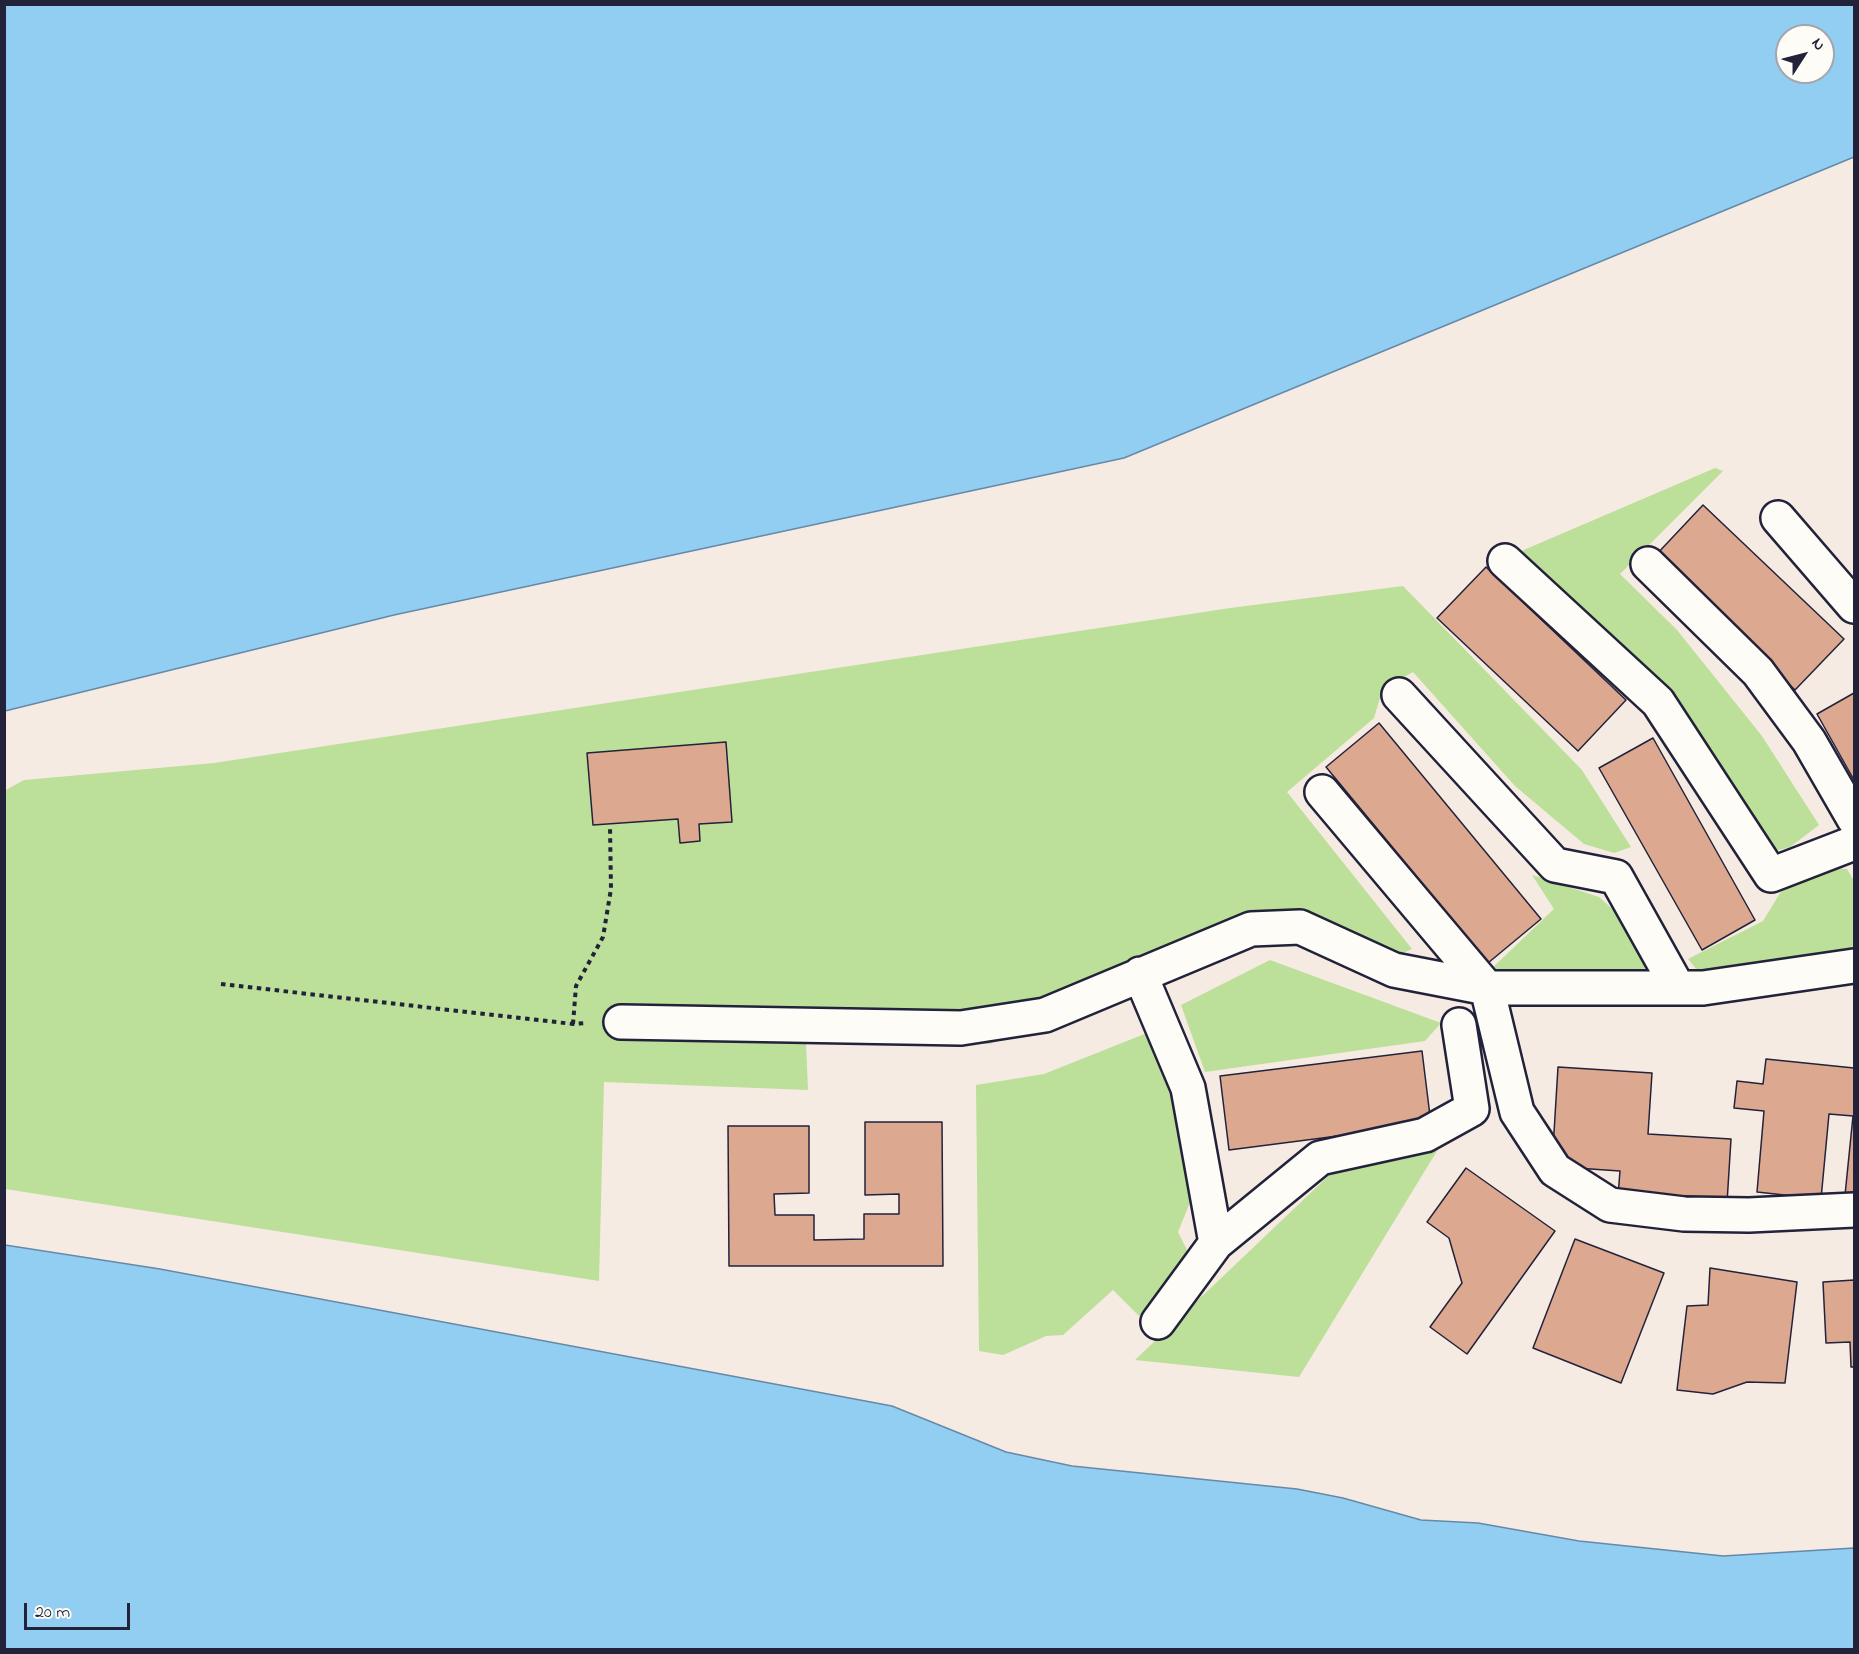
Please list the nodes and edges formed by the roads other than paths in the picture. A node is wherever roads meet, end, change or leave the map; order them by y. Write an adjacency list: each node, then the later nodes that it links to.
1 (1778, 518): 4 (street)
2 (1505, 561): 8 (street)
3 (1648, 564): 7 (street)
4 (1854, 606)
5 (1399, 695): 12 (street)
6 (1322, 792): 11 (street)
7 (1854, 819)
8 (1854, 843)
9 (1854, 966): 12 (street)
10 (1140, 974): 11 (street); 13 (street); 16 (street)
11 (1487, 988): 12 (street); 15 (street)
12 (1678, 988)
13 (621, 1022)
14 (1459, 1025): 16 (street)
15 (1854, 1210)
16 (1216, 1243): 17 (street)
17 (1158, 1322)

